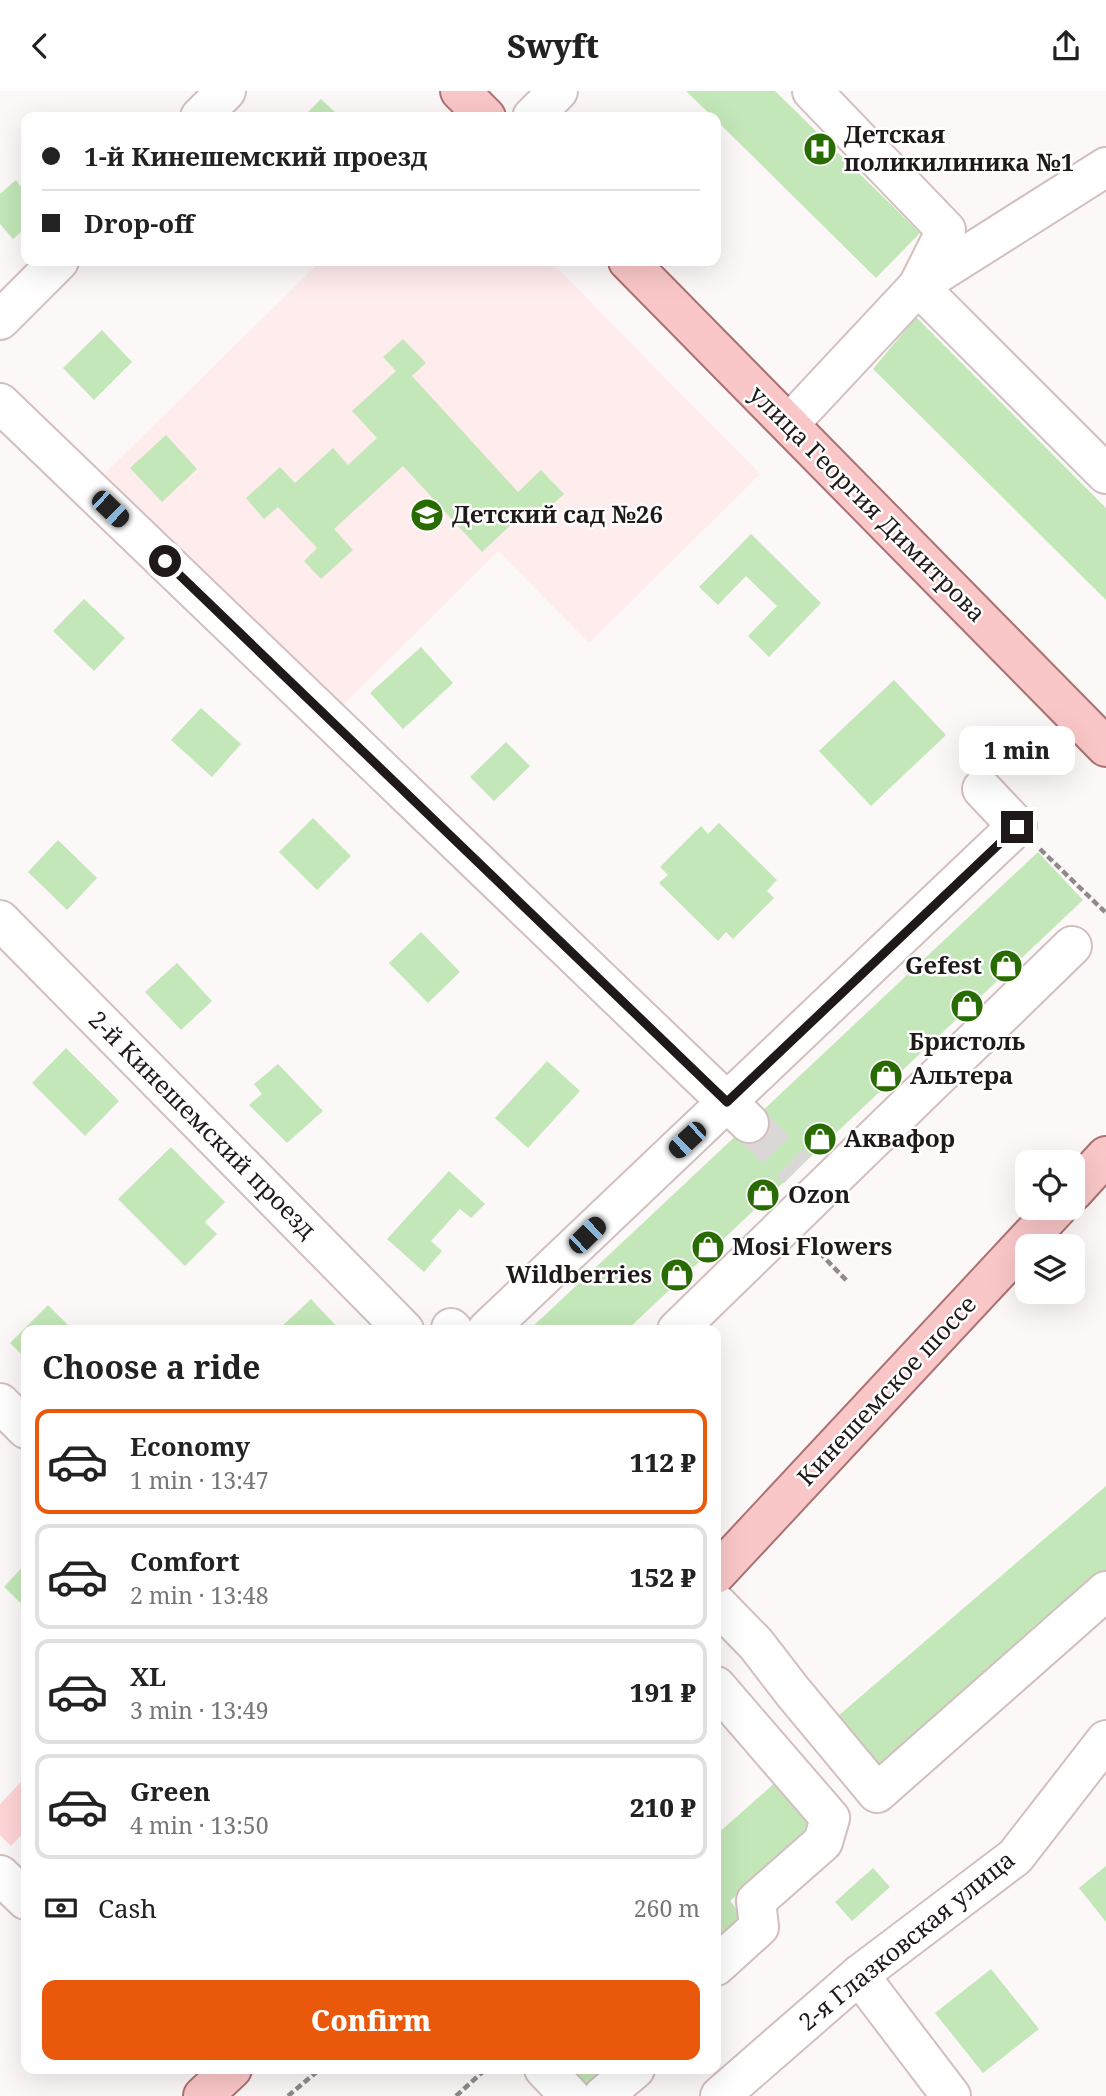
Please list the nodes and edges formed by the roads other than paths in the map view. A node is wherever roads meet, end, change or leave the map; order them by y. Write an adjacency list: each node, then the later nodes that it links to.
1 (226, 91): 5 (street)
2 (460, 91): 6 (main road)
3 (558, 91): 7 (street)
4 (812, 91): 11 (street)
5 (206, 112)
6 (481, 112)
7 (538, 112)
8 (1106, 167): 11 (street)
9 (54, 266): 12 (street)
10 (633, 266): 14 (main road, улица Георгия Димитрова)
11 (918, 286): 14 (street); 15 (street)
12 (0, 320)
13 (0, 403): 20 (street)
14 (789, 424): 16 (main road, улица Георгия Димитрова)
15 (1106, 474)
16 (1106, 747)
17 (982, 789): 20 (street)
18 (0, 920): 24 (street, 2-й Кинешемский проезд)
19 (1072, 946): 26 (street)
20 (738, 1113): 25 (street)
21 (1106, 1157): 22 (main road)
22 (1085, 1179)
23 (1046, 1220): 29 (main road, Кинешемское шоссе)
24 (399, 1325)
25 (469, 1325)
26 (682, 1325)
27 (0, 1403): 28 (street)
28 (21, 1424)
29 (721, 1569)
30 (1106, 1591): 31 (street)
31 (721, 1608)
32 (721, 1692): 36 (street)
33 (1106, 1741): 37 (street, 2-я Глазковская улица)
34 (0, 1875): 35 (street)
35 (21, 1895)
36 (721, 1961)
37 (859, 1975): 44 (street, 2-я Глазковская улица); 45 (street)
38 (227, 2074): 41 (main road)
39 (549, 2074): 42 (street)
40 (629, 2074): 43 (street)
41 (203, 2096)
42 (570, 2096)
43 (603, 2096)
44 (720, 2096)
45 (951, 2096)

